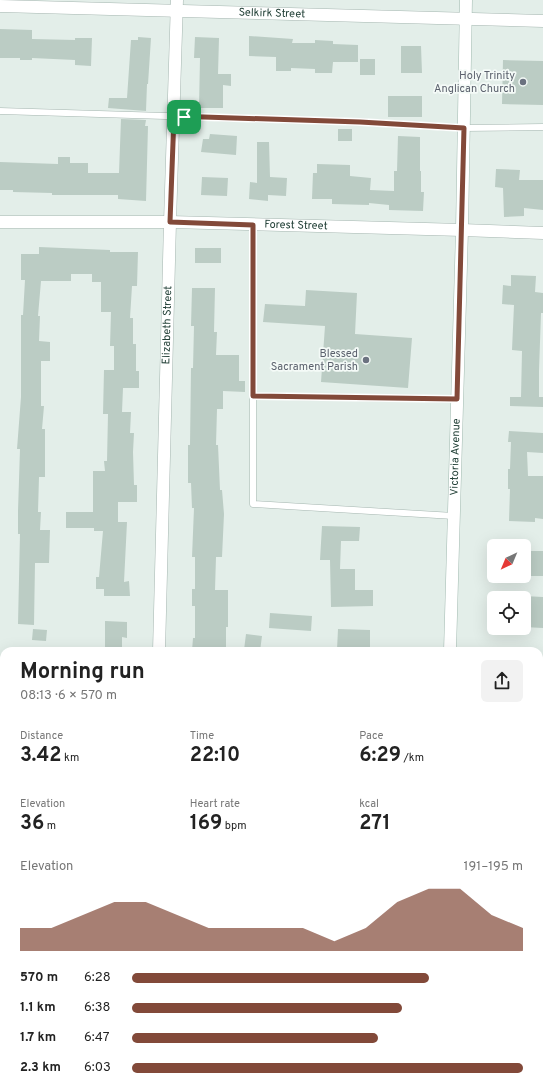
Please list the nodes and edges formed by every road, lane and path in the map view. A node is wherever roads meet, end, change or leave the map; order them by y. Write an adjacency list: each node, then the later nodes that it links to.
1 (466, 0): 4 (street, Victoria Avenue)
2 (177, 5): 3 (street, Selkirk Street); 4 (street, Selkirk Street); 7 (street, Elizabeth Street)
3 (0, 6)
4 (466, 18): 5 (street, Selkirk Street); 9 (street, Victoria Avenue)
5 (543, 21)
6 (0, 111): 7 (lane)
7 (174, 116): 9 (lane); 11 (street, Elizabeth Street)
8 (543, 127): 9 (lane)
9 (464, 128): 13 (street, Victoria Avenue)
10 (0, 222): 11 (street, Forest Street)
11 (170, 222): 12 (street, Forest Street); 18 (street, Elizabeth Street)
12 (253, 225): 13 (street, Forest Street); 15 (lane)
13 (462, 230): 14 (street, Forest Street); 16 (street, Victoria Avenue)
14 (543, 233)
15 (253, 396): 16 (lane); 17 (lane)
16 (457, 399): 17 (street, Victoria Avenue)
17 (454, 516): 19 (street, Victoria Avenue)
18 (159, 647)
19 (450, 647)

